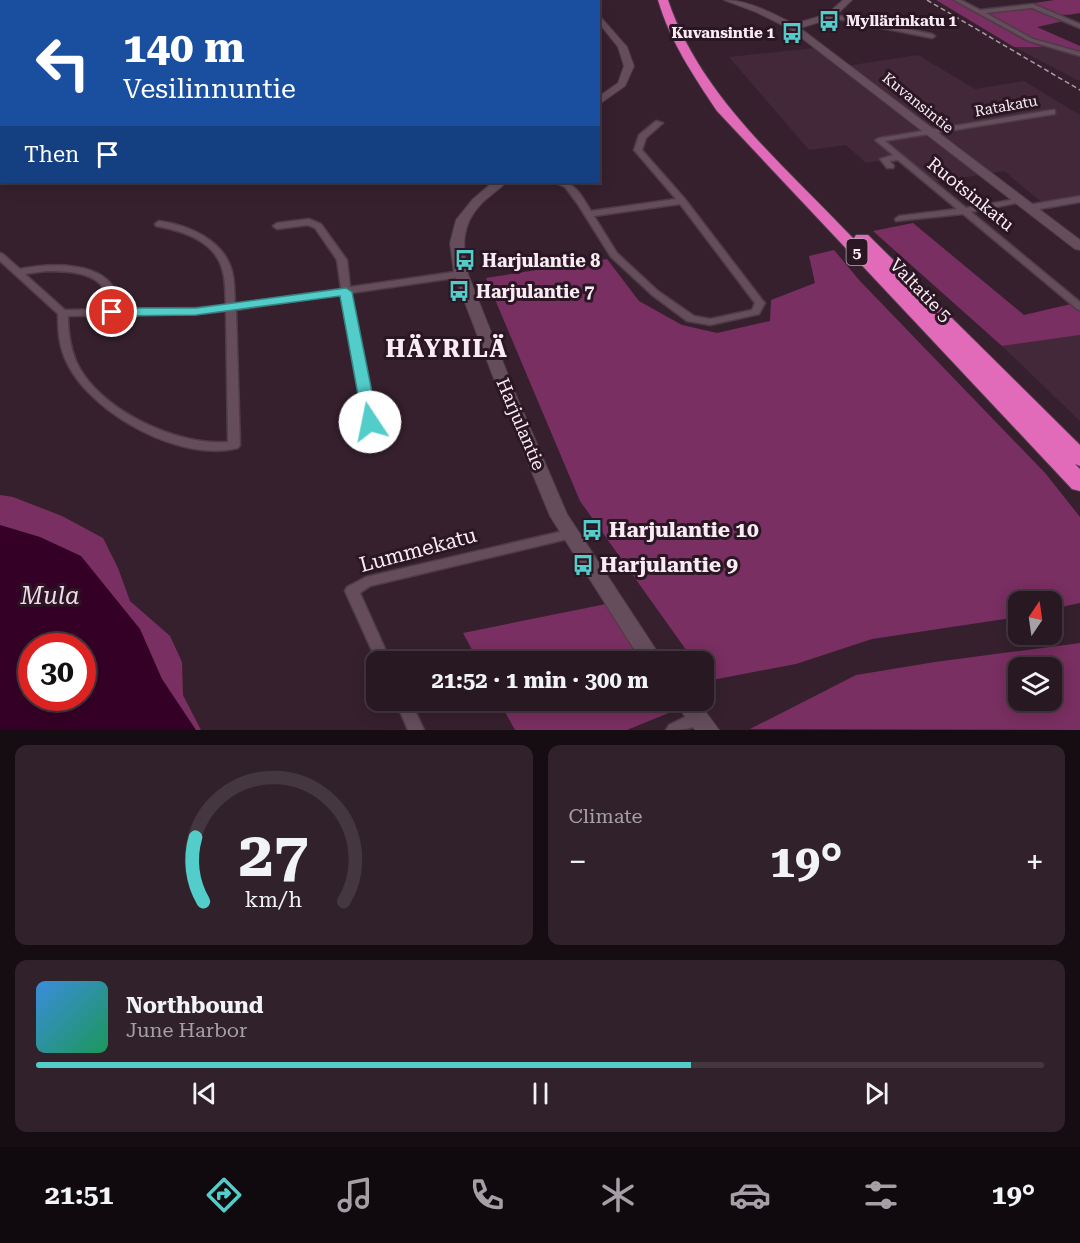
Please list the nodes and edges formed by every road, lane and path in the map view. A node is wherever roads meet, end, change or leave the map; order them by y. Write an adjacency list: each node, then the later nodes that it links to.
1 (663, 0): 41 (highway, Valtatie 5 / 5)
2 (675, 0): 40 (highway, Valtatie 5 / 5)
3 (728, 0): 10 (street, Kuvansintie)
4 (848, 0): 7 (street)
5 (957, 0): 6 (street)
6 (980, 12): 9 (street); 12 (street)
7 (830, 16): 10 (street); 11 (street)
8 (600, 19): 13 (street)
9 (1080, 26)
10 (793, 27): 16 (street, Kuvansintie)
11 (932, 36)
12 (1080, 54)
13 (600, 100)
14 (1052, 112): 16 (street, Ratakatu)
15 (659, 123): 23 (street)
16 (929, 132): 17 (street, Ruotsinkatu); 22 (street, Kuvansintie)
17 (899, 157): 18 (street); 25 (street, Ruotsinkatu)
18 (890, 166)
19 (499, 183): 33 (street, Harjulantie)
20 (560, 183): 26 (street)
21 (1080, 199): 24 (street)
22 (1019, 200): 24 (street, Kuvansintie); 25 (street)
23 (682, 201): 26 (street); 26 (street)
24 (1028, 208): 30 (street, Kuvansintie)
25 (965, 210): 27 (street); 35 (street, Ruotsinkatu)
26 (589, 214)
27 (899, 219)
28 (159, 224): 36 (street)
29 (277, 226): 34 (street)
30 (1080, 246)
31 (0, 256): 32 (street)
32 (17, 273): 37 (street); 38 (street)
33 (461, 274): 34 (street); 42 (street, Harjulantie)
34 (346, 292): 36 (street); 39 (street)
35 (1080, 307)
36 (231, 308): 37 (street); 38 (street)
37 (112, 312): 38 (street)
38 (63, 314)
39 (370, 422)
40 (1080, 458)
41 (1080, 483)
42 (572, 534): 43 (street, Lummekatu); 44 (street, Harjulantie)
43 (379, 651)
44 (647, 651)
45 (407, 711): 48 (street)
46 (692, 711): 47 (street)
47 (702, 724): 49 (street)
48 (416, 730)
49 (674, 730)

